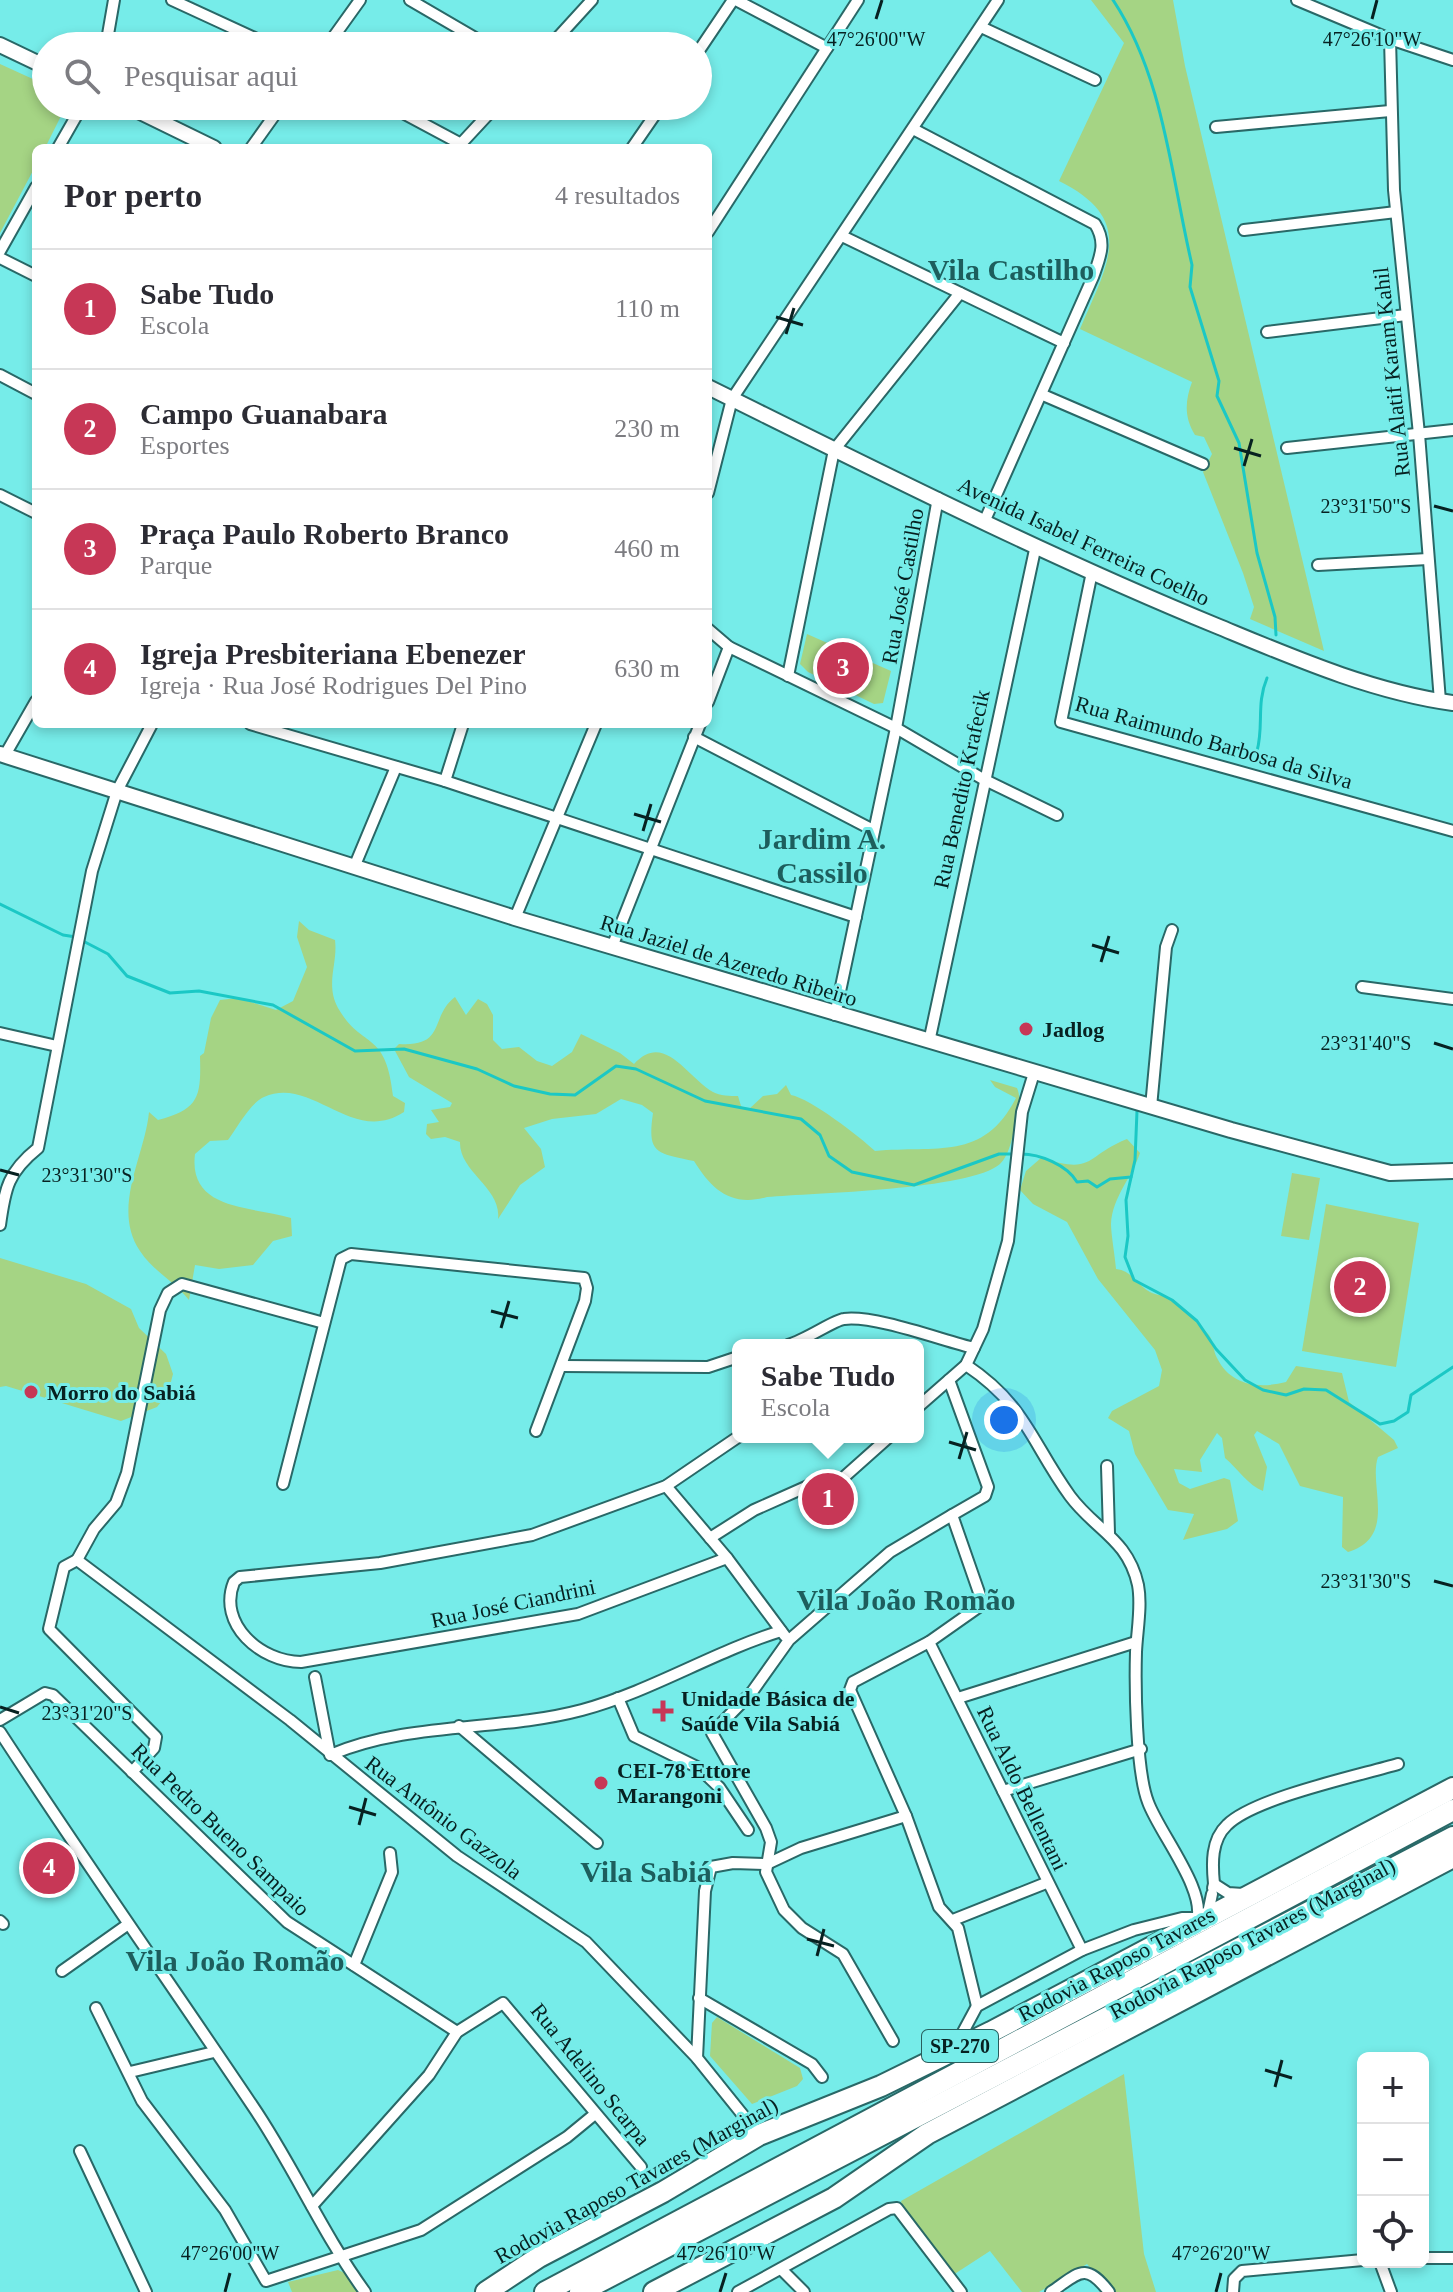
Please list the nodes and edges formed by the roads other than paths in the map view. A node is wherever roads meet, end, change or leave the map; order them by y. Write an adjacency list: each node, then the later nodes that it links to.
1 (114, 0): 11 (street)
2 (172, 0): 12 (street)
3 (360, 0): 13 (street)
4 (410, 0): 14 (street)
5 (592, 0): 15 (street)
6 (735, 0): 16 (street); 19 (street)
7 (858, 0): 19 (street)
8 (998, 0): 10 (street)
9 (1297, 0): 17 (street)
10 (981, 27): 22 (street); 31 (street)
11 (108, 32)
12 (242, 32)
13 (337, 32)
14 (465, 32)
15 (563, 32)
16 (712, 32)
17 (1390, 39): 21 (street); 23 (street, Rua Alatif Karam Kahil)
18 (0, 45): 20 (street)
19 (827, 48): 40 (street)
20 (32, 60)
21 (1453, 60)
22 (1095, 80)
23 (1390, 111): 30 (street); 39 (street, Rua Alatif Karam Kahil)
24 (74, 120): 32 (street)
25 (157, 120): 33 (street)
26 (271, 120): 34 (street)
27 (414, 120): 35 (street)
28 (483, 120): 36 (street)
29 (651, 120): 37 (street)
30 (1216, 127)
31 (915, 130): 42 (street); 49 (street)
32 (60, 144)
33 (206, 144)
34 (254, 144)
35 (456, 144)
36 (461, 144)
37 (635, 144)
38 (32, 194): 43 (street)
39 (1396, 212): 41 (street); 47 (street, Rua Alatif Karam Kahil)
40 (712, 226)
41 (1244, 230)
42 (842, 236): 46 (street); 54 (street)
43 (0, 251)
44 (0, 258): 45 (street)
45 (32, 274)
46 (960, 293): 49 (street); 58 (street)
47 (1406, 315): 48 (street); 56 (street, Rua Alatif Karam Kahil)
48 (1267, 332)
49 (1064, 343): 53 (street)
50 (0, 375): 52 (street)
51 (712, 389): 54 (street, Avenida Isabel Ferreira Coelho)
52 (32, 392)
53 (1043, 395): 60 (street); 64 (street)
54 (732, 399): 58 (street, Avenida Isabel Ferreira Coelho); 59 (street)
55 (1453, 430): 56 (street)
56 (1419, 434): 57 (street); 66 (street, Rua Alatif Karam Kahil)
57 (1287, 448)
58 (834, 450): 61 (street, Avenida Isabel Ferreira Coelho); 71 (street)
59 (712, 459)
60 (1203, 464)
61 (938, 498): 64 (street, Avenida Isabel Ferreira Coelho); 80 (street, Rua José Castilho)
62 (2, 500): 63 (street)
63 (32, 511)
64 (985, 520): 65 (street, Avenida Isabel Ferreira Coelho)
65 (1036, 545): 68 (street, Avenida Isabel Ferreira Coelho); 84 (street, Rua Benedito Krafecik)
66 (1428, 559): 67 (street); 73 (street, Rua Alatif Karam Kahil)
67 (1318, 565)
68 (1092, 572): 73 (street, Avenida Isabel Ferreira Coelho); 90 (street, Rua Raimundo Barbosa da Silva)
69 (712, 632): 70 (street)
70 (729, 647): 71 (street); 72 (street)
71 (788, 676): 80 (street)
72 (712, 692)
73 (1446, 702)
74 (32, 707): 82 (street)
75 (150, 728): 86 (street)
76 (264, 728): 83 (street)
77 (462, 728): 85 (street)
78 (593, 728): 88 (street)
79 (698, 728): 81 (street)
80 (896, 728): 84 (street); 89 (street, Rua José Castilho)
81 (694, 737): 89 (street); 91 (street)
82 (2, 754): 86 (street, Rua Jaziel de Azeredo Ribeiro)
83 (396, 767): 85 (street); 92 (street)
84 (983, 779): 87 (street); 101 (street, Rua Benedito Krafecik)
85 (445, 781): 88 (street)
86 (117, 791): 92 (street, Rua Jaziel de Azeredo Ribeiro); 102 (street)
87 (1057, 815)
88 (557, 817): 91 (street); 94 (street)
89 (873, 830): 93 (street, Rua José Castilho)
90 (1453, 831)
91 (651, 849): 93 (street); 96 (street)
92 (355, 865): 94 (street, Rua Jaziel de Azeredo Ribeiro)
93 (856, 917): 99 (street, Rua José Castilho)
94 (515, 918): 96 (street, Rua Jaziel de Azeredo Ribeiro)
95 (1172, 930): 104 (street)
96 (612, 947): 99 (street, Rua Jaziel de Azeredo Ribeiro)
97 (1362, 987): 98 (street)
98 (1453, 999)
99 (835, 1015): 101 (street, Rua Jaziel de Azeredo Ribeiro)
100 (0, 1033): 102 (street)
101 (929, 1042): 103 (street, Rua Jaziel de Azeredo Ribeiro)
102 (57, 1046): 106 (street)
103 (1034, 1073): 104 (street, Rua Jaziel de Azeredo Ribeiro); 109 (street)
104 (1151, 1107): 105 (street, Rua Jaziel de Azeredo Ribeiro)
105 (1453, 1171)
106 (0, 1225)
107 (324, 1323): 112 (street); 119 (street); 125 (street)
108 (810, 1339): 109 (street)
109 (974, 1348): 111 (street)
110 (732, 1359): 112 (street)
111 (966, 1365): 113 (street); 122 (street)
112 (563, 1366): 115 (street)
113 (949, 1380): 114 (street); 121 (street)
114 (924, 1402)
115 (536, 1431)
116 (732, 1441): 120 (street)
117 (882, 1443): 123 (street)
118 (1107, 1466): 122 (street)
119 (283, 1484)
120 (666, 1486): 123 (street); 131 (street)
121 (952, 1515): 127 (street); 128 (street)
122 (1109, 1533): 129 (street)
123 (710, 1538): 124 (street)
124 (727, 1558): 126 (street); 130 (street, Rua José Ciandrini)
125 (77, 1560): 139 (street, Rua Antônio Gazzola); 141 (street)
126 (781, 1631): 127 (street); 133 (street)
127 (789, 1640): 153 (street)
128 (929, 1642): 134 (street, Rua Aldo Bellentani); 147 (street)
129 (1136, 1642): 134 (street); 138 (street)
130 (318, 1659): 131 (street, Rua José Ciandrini); 132 (street)
131 (301, 1662): 132 (street)
132 (315, 1677): 139 (street)
133 (618, 1698): 136 (street); 148 (street)
134 (958, 1698): 144 (street, Rua Aldo Bellentani)
135 (0, 1720): 141 (street, Rua Pedro Bueno Sampaio)
136 (459, 1726): 139 (street); 150 (street)
137 (0, 1732): 161 (street)
138 (1141, 1749): 144 (street); 159 (street)
139 (330, 1755): 172 (street, Rua Antônio Gazzola)
140 (1398, 1764): 157 (street)
141 (132, 1772): 163 (street, Rua Pedro Bueno Sampaio)
142 (1453, 1779): 145 (highway)
143 (1453, 1788): 145 (highway, Rodovia Raposo Tavares (Marginal) / SP-270)
144 (1003, 1791): 155 (street, Rua Aldo Bellentani)
145 (1433, 1796): 158 (highway, Rodovia Raposo Tavares (Marginal) / SP-270)
146 (1453, 1810): 190 (highway, Rodovia Raposo Tavares / SP-270)
147 (906, 1816): 153 (street); 160 (street)
148 (748, 1830)
149 (1453, 1837): 191 (highway, Rodovia Raposo Tavares / SP-270)
150 (597, 1843)
151 (390, 1853): 163 (street)
152 (1453, 1857): 156 (highway, Rodovia Raposo Tavares (Marginal) / SP-270)
153 (767, 1864): 165 (street); 169 (street)
154 (1453, 1867): 156 (highway)
155 (1046, 1883): 160 (street); 162 (street, Rua Aldo Bellentani)
156 (1407, 1884): 192 (highway, Rodovia Raposo Tavares (Marginal) / SP-270)
157 (1213, 1889): 158 (street); 159 (street); 159 (street)
158 (1261, 1890): 159 (highway, Rodovia Raposo Tavares (Marginal) / SP-270)
159 (1199, 1915): 162 (street); 170 (highway, Rodovia Raposo Tavares (Marginal) / SP-270)
160 (953, 1920): 166 (street)
161 (127, 1925): 164 (street); 171 (street)
162 (1082, 1950): 166 (street)
163 (354, 1965): 168 (street, Rua Pedro Bueno Sampaio)
164 (62, 1971)
165 (699, 1998): 172 (street); 174 (street)
166 (977, 2006): 170 (street)
167 (96, 2008): 173 (street)
168 (457, 2032): 175 (street, Rua Adelino Scarpa); 179 (street, Rua Adelino Scarpa)
169 (893, 2041)
170 (954, 2049): 176 (highway, Rodovia Raposo Tavares (Marginal) / SP-270)
171 (214, 2052): 173 (street); 179 (street)
172 (697, 2058): 176 (street, Rua Antônio Gazzola)
173 (130, 2072): 182 (street)
174 (822, 2077)
175 (595, 2114): 178 (street, Rua Adelino Scarpa); 182 (street)
176 (759, 2135): 189 (highway, Rodovia Raposo Tavares (Marginal) / SP-270)
177 (80, 2151): 187 (street)
178 (641, 2167)
179 (312, 2206): 182 (street)
180 (1429, 2258): 181 (street)
181 (1453, 2258)
182 (342, 2259): 188 (street)
183 (1357, 2261): 186 (street)
184 (1382, 2268): 198 (street)
185 (781, 2269): 193 (street); 194 (street); 195 (street)
186 (1232, 2290)
187 (146, 2292)
188 (365, 2292)
189 (486, 2292)
190 (545, 2292)
191 (580, 2292)
192 (654, 2292)
193 (738, 2292)
194 (804, 2292)
195 (961, 2292)
196 (1051, 2292): 197 (street)
197 (1109, 2292)
198 (1391, 2292)

